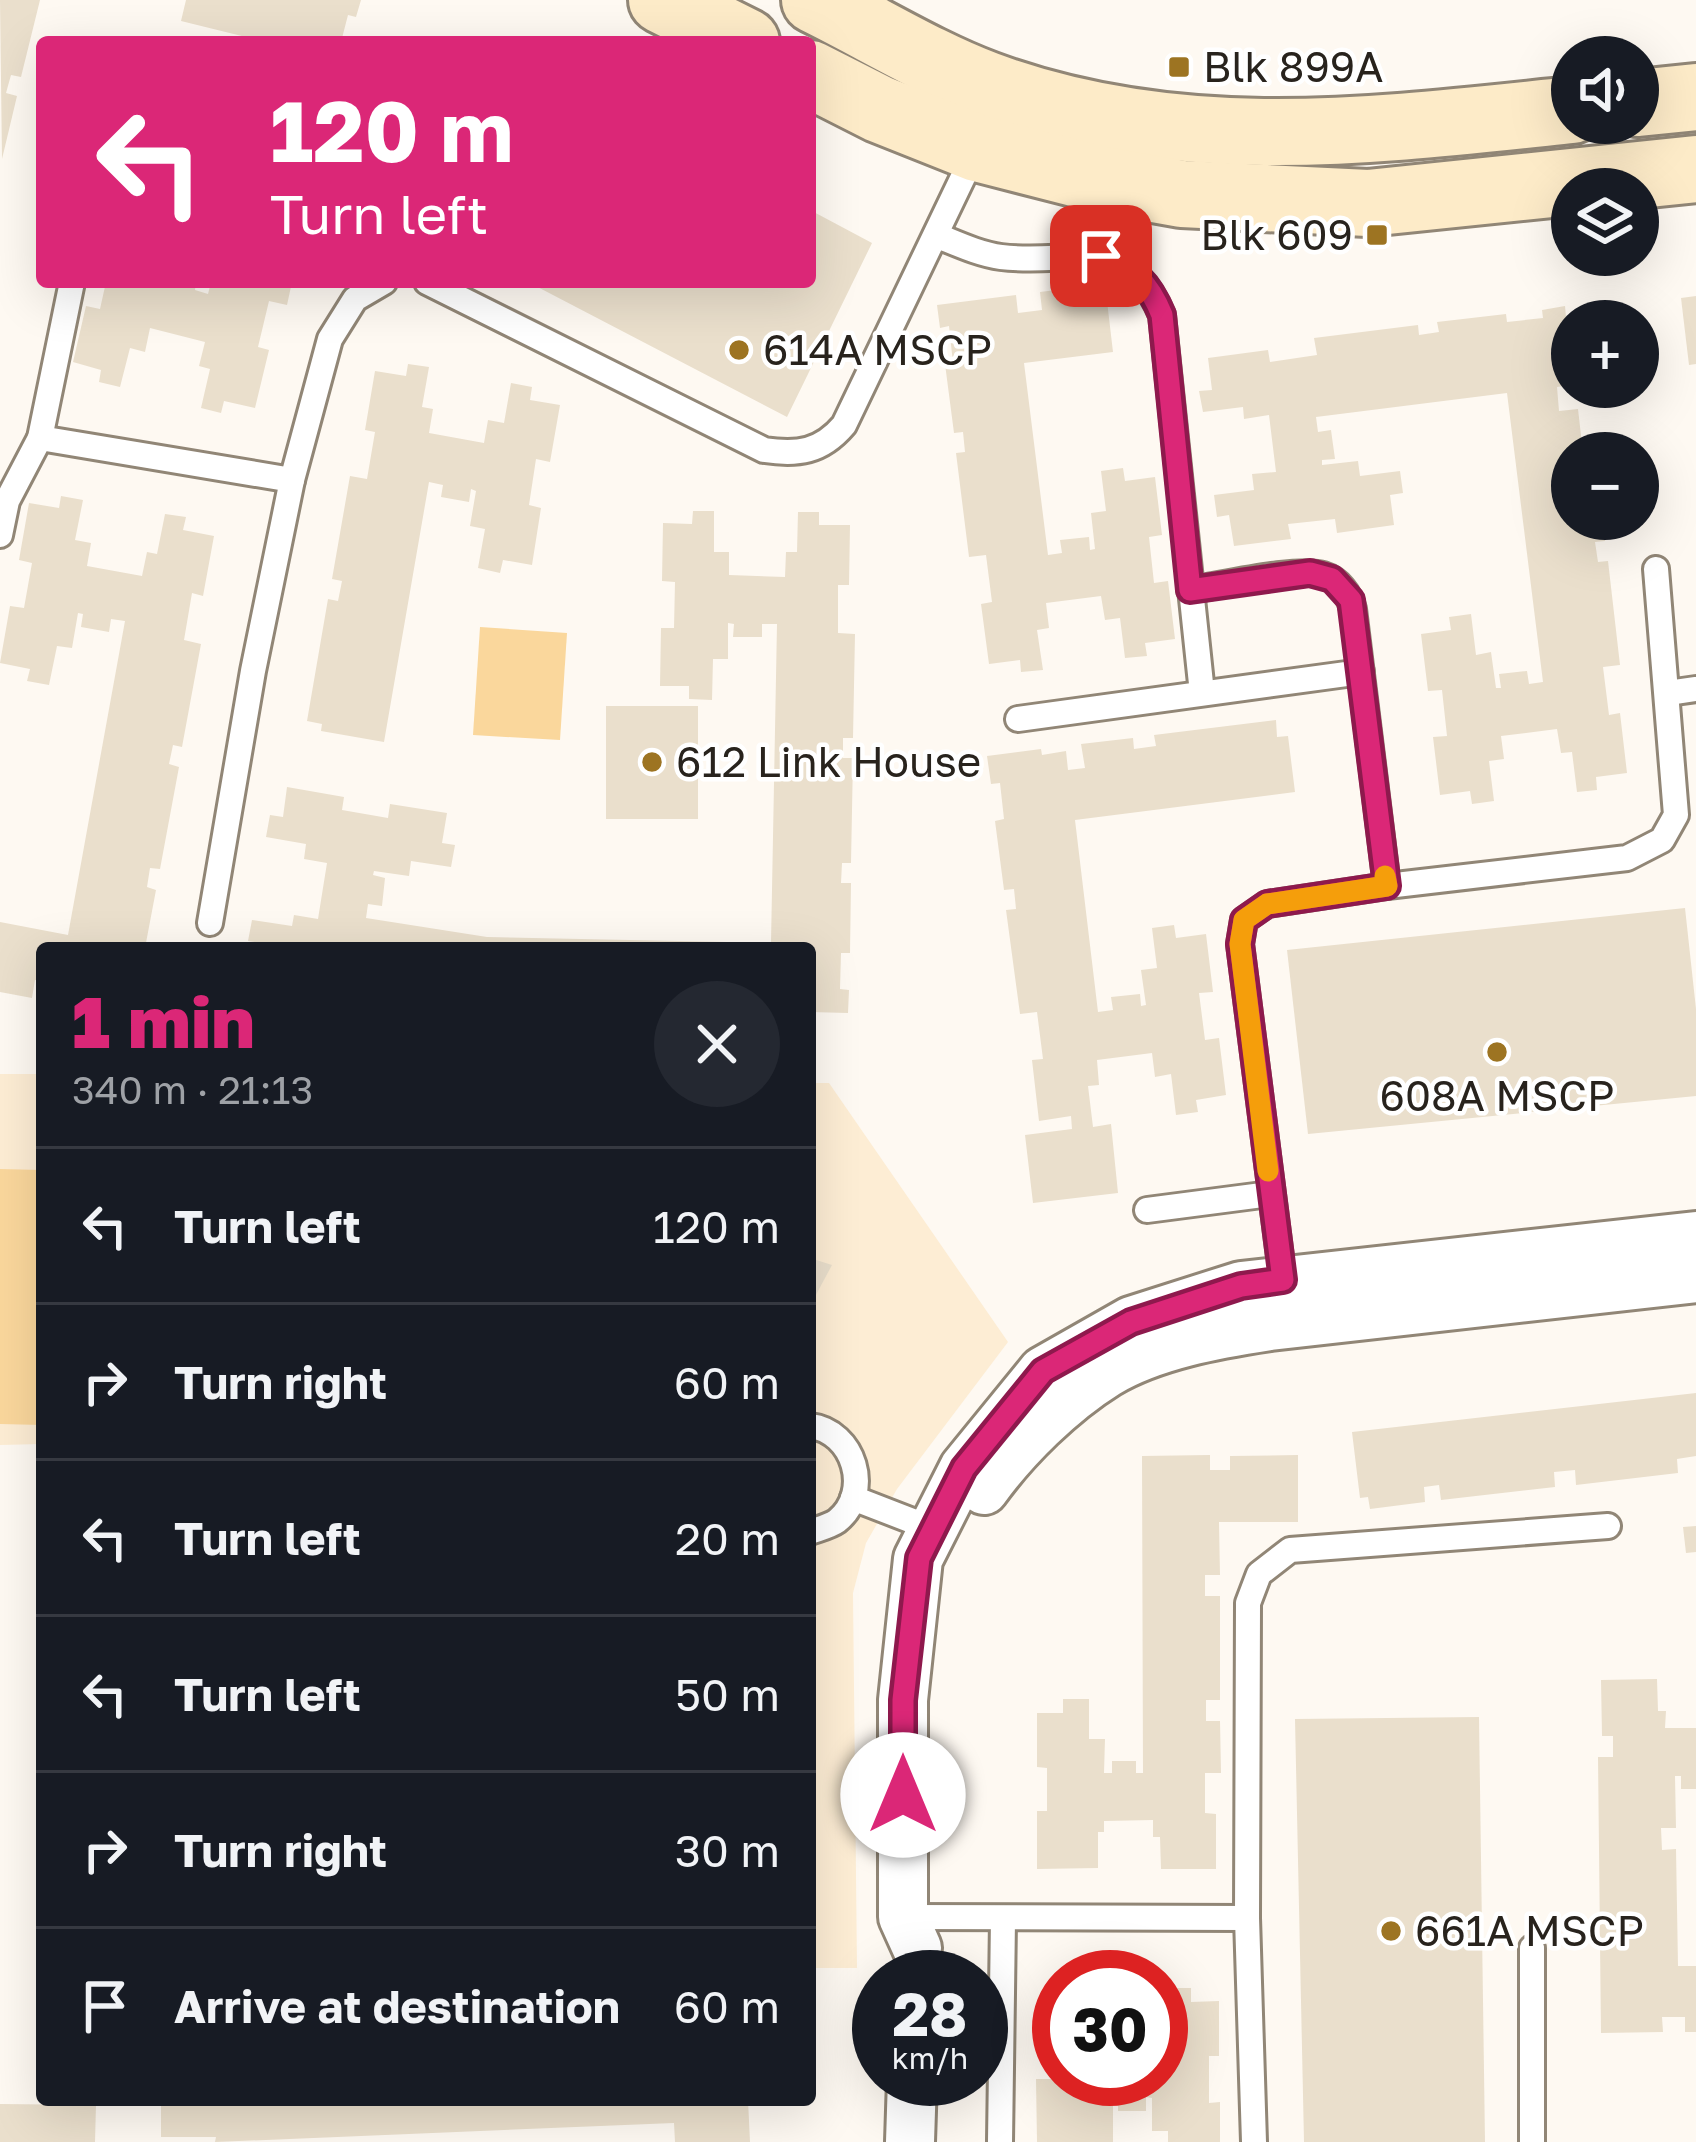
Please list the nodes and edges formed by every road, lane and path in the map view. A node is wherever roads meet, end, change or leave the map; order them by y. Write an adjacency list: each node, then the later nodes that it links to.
1 (662, 0): 3 (main road)
2 (815, 0): 7 (main road)
3 (734, 36)
4 (816, 77): 8 (main road)
5 (1696, 97): 6 (main road)
6 (1659, 101)
7 (1551, 112)
8 (977, 148): 9 (main road); 10 (lane)
9 (1696, 169)
10 (938, 236): 13 (lane); 18 (lane)
11 (71, 288): 14 (lane)
12 (374, 288): 15 (lane)
13 (440, 288)
14 (40, 438): 15 (lane); 16 (lane)
15 (292, 480): 25 (lane)
16 (0, 535)
17 (1656, 569): 22 (lane)
18 (1190, 590): 19 (lane); 21 (lane)
19 (1361, 672): 21 (lane); 24 (lane)
20 (1696, 689): 22 (lane)
21 (1202, 693): 23 (lane)
22 (1668, 693): 24 (lane)
23 (1018, 718)
24 (1387, 886): 26 (lane)
25 (210, 923)
26 (1270, 1194): 27 (lane); 30 (lane)
27 (1147, 1210)
28 (1696, 1236): 30 (street)
29 (1696, 1278): 30 (street)
30 (1286, 1302): 35 (street); 38 (street)
31 (816, 1426): 32 (lane)
32 (854, 1498): 34 (lane); 35 (lane)
33 (1608, 1526): 36 (lane)
34 (816, 1529)
35 (933, 1529): 38 (street)
36 (1246, 1918): 37 (lane); 43 (lane)
37 (1003, 1919): 38 (lane); 42 (lane)
38 (916, 1940)
39 (1532, 1948): 44 (lane)
40 (911, 2106): 41 (street)
41 (910, 2142)
42 (1000, 2142)
43 (1253, 2142)
44 (1532, 2142)

